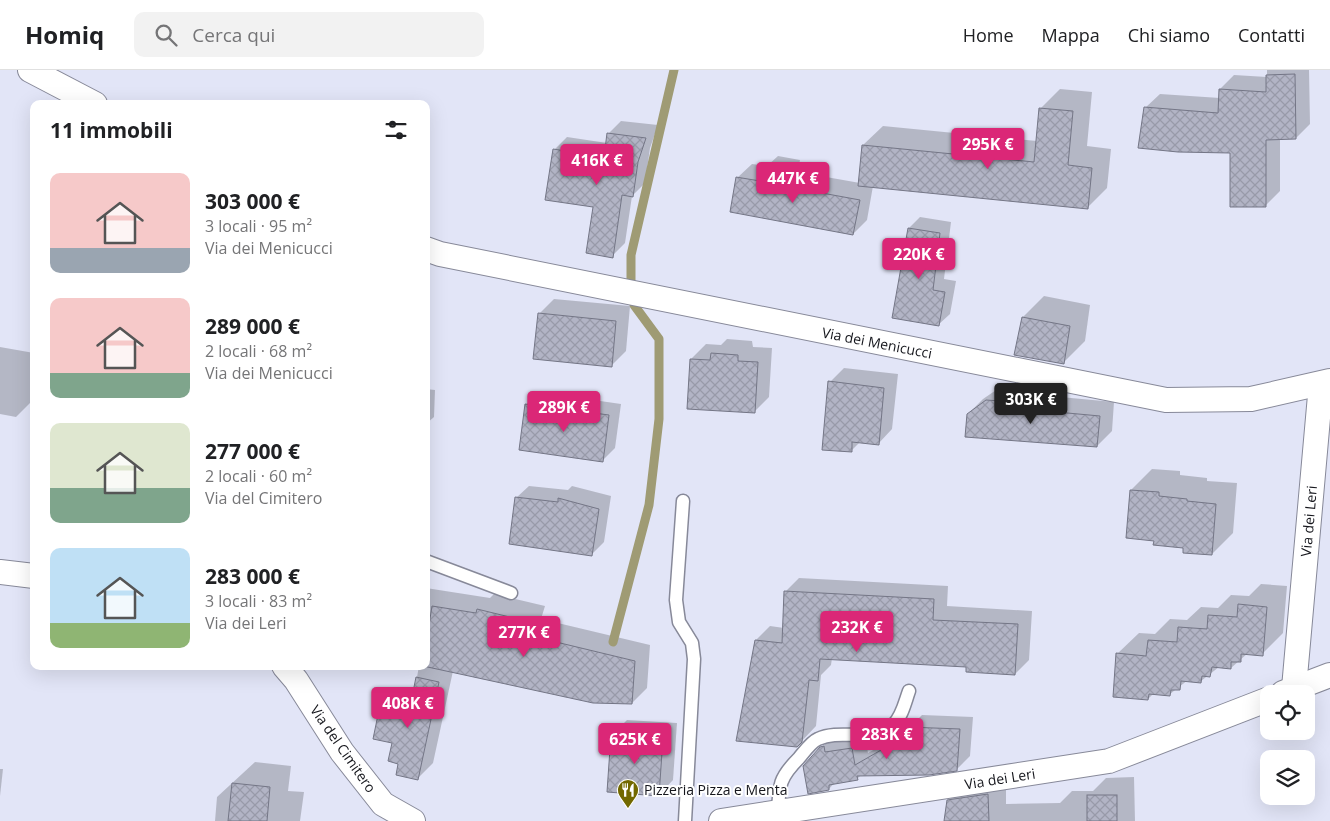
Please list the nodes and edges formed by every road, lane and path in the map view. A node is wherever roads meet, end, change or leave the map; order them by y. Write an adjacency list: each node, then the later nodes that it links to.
1 (30, 70): 2 (street)
2 (87, 100)
3 (430, 250): 4 (street, Via dei Menicucci)
4 (1326, 383): 12 (street, Via dei Leri)
5 (683, 501): 18 (lane)
6 (430, 563): 9 (lane)
7 (0, 572): 8 (street)
8 (30, 576)
9 (511, 593)
10 (287, 670): 17 (street, Via del Cimitero)
11 (1330, 675): 13 (street, Via dei Leri)
12 (1289, 685)
13 (1304, 685)
14 (909, 691): 16 (lane)
15 (1260, 702): 16 (street, Via dei Leri)
16 (778, 813): 19 (street, Via dei Leri)
17 (412, 821)
18 (685, 821)
19 (721, 821)

